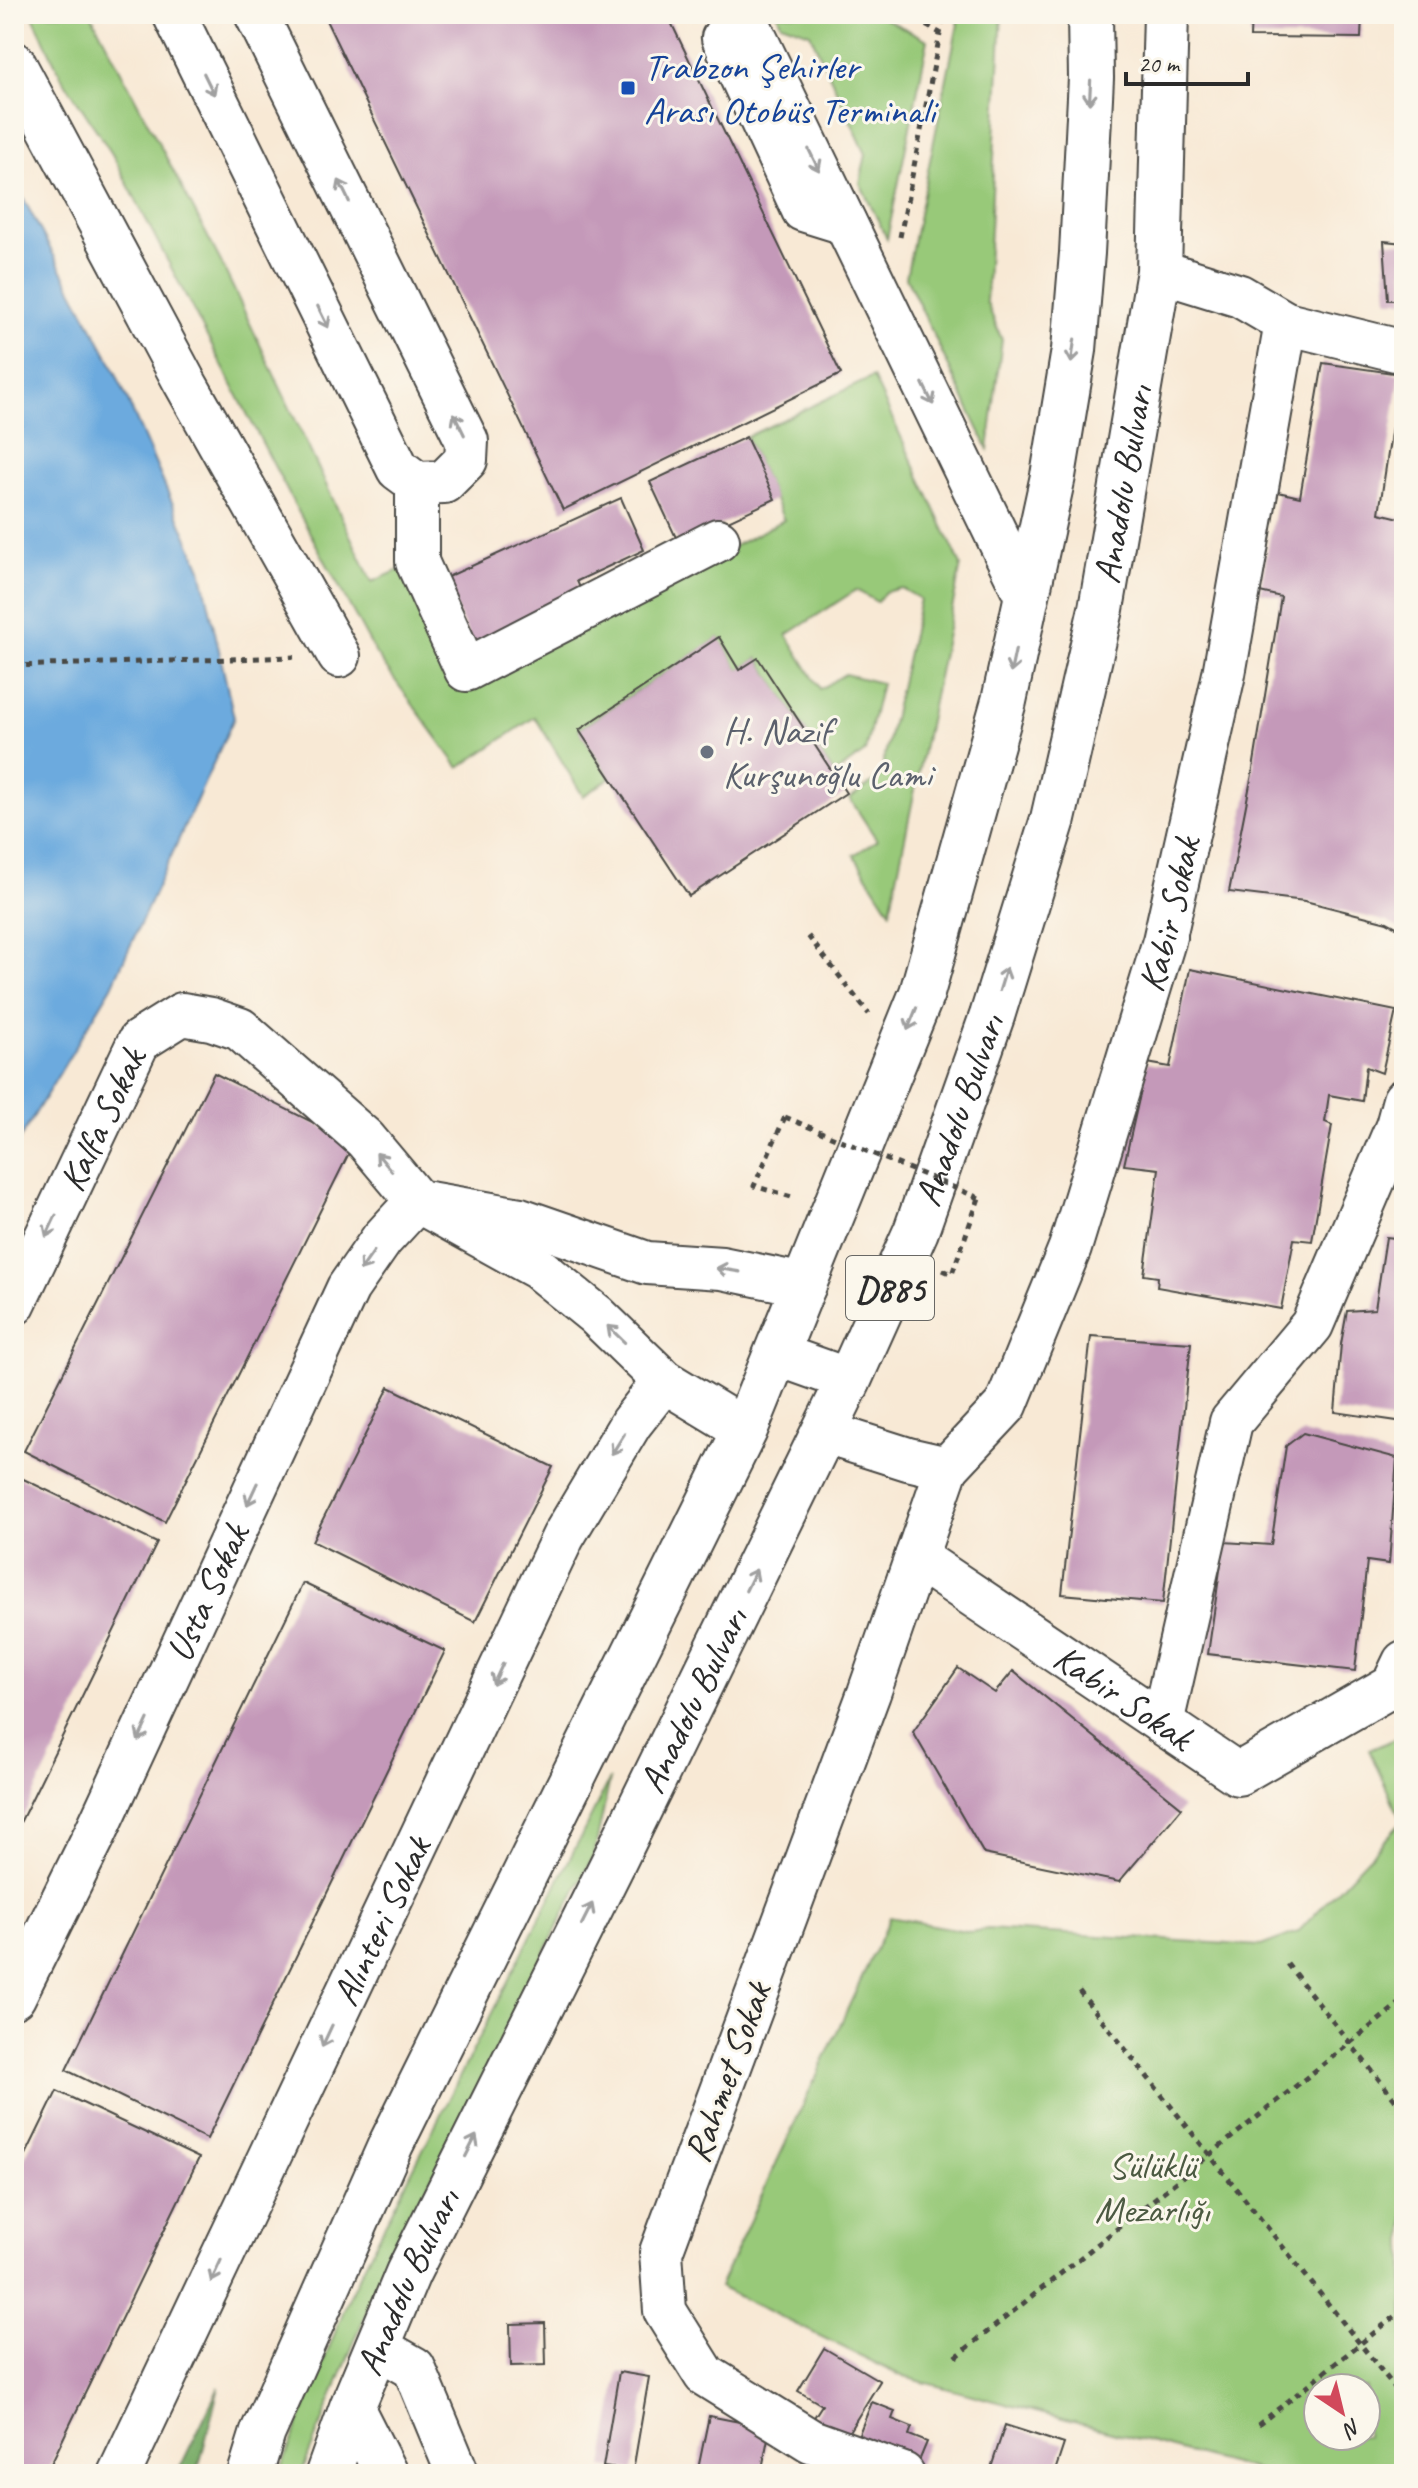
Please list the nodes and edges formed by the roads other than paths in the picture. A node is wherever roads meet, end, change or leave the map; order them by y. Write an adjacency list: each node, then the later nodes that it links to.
1 (174, 14): 12 (street, one-way to 12)
2 (256, 14): 12 (street, one-way to 2)
3 (737, 14): 8 (street)
4 (744, 14): 8 (street, one-way to 8)
5 (1090, 14): 14 (highway, Anadolu Bulvarı / D885, one-way to 14)
6 (1166, 14): 9 (highway, Anadolu Bulvarı / D885)
7 (14, 63): 15 (street)
8 (845, 223): 14 (street, one-way to 14)
9 (1159, 271): 10 (street); 21 (highway, Anadolu Bulvarı / D885, one-way to 9)
10 (1286, 323): 11 (street); 25 (street, Kabir Sokak)
11 (1404, 352)
12 (417, 483): 13 (street)
13 (718, 540)
14 (1026, 596): 18 (highway, Anadolu Bulvarı / D885, one-way to 18)
15 (339, 656)
16 (1404, 1100): 28 (street)
17 (417, 1201): 18 (street, one-way to 17); 19 (street, Kalfa Sokak, one-way to 19); 22 (street, Kalfa Sokak, one-way to 17); 29 (street, Usta Sokak, one-way to 29)
18 (805, 1285): 20 (highway, Anadolu Bulvarı / D885)
19 (14, 1304)
20 (776, 1354): 21 (street); 23 (highway, Anadolu Bulvarı / D885)
21 (849, 1380): 24 (highway, Anadolu Bulvarı / D885)
22 (664, 1381): 23 (street, Kalfa Sokak); 32 (street, Alınteri Sokak, one-way to 32)
23 (745, 1430): 33 (highway, Anadolu Bulvarı / D885)
24 (823, 1432): 25 (street); 30 (highway, Anadolu Bulvarı / D885, one-way to 24)
25 (947, 1468): 26 (street, Kabir Sokak)
26 (916, 1557): 28 (street, Kabir Sokak); 37 (street, Rahmet Sokak)
27 (1404, 1662): 28 (street, Kabir Sokak)
28 (1162, 1723)
29 (14, 1997)
30 (377, 2347): 31 (highway, Anadolu Bulvarı / D885); 36 (street)
31 (352, 2407): 34 (highway, Anadolu Bulvarı / D885); 35 (street)
32 (119, 2474)
33 (250, 2474)
34 (328, 2474)
35 (386, 2474)
36 (458, 2474)
37 (903, 2474)

